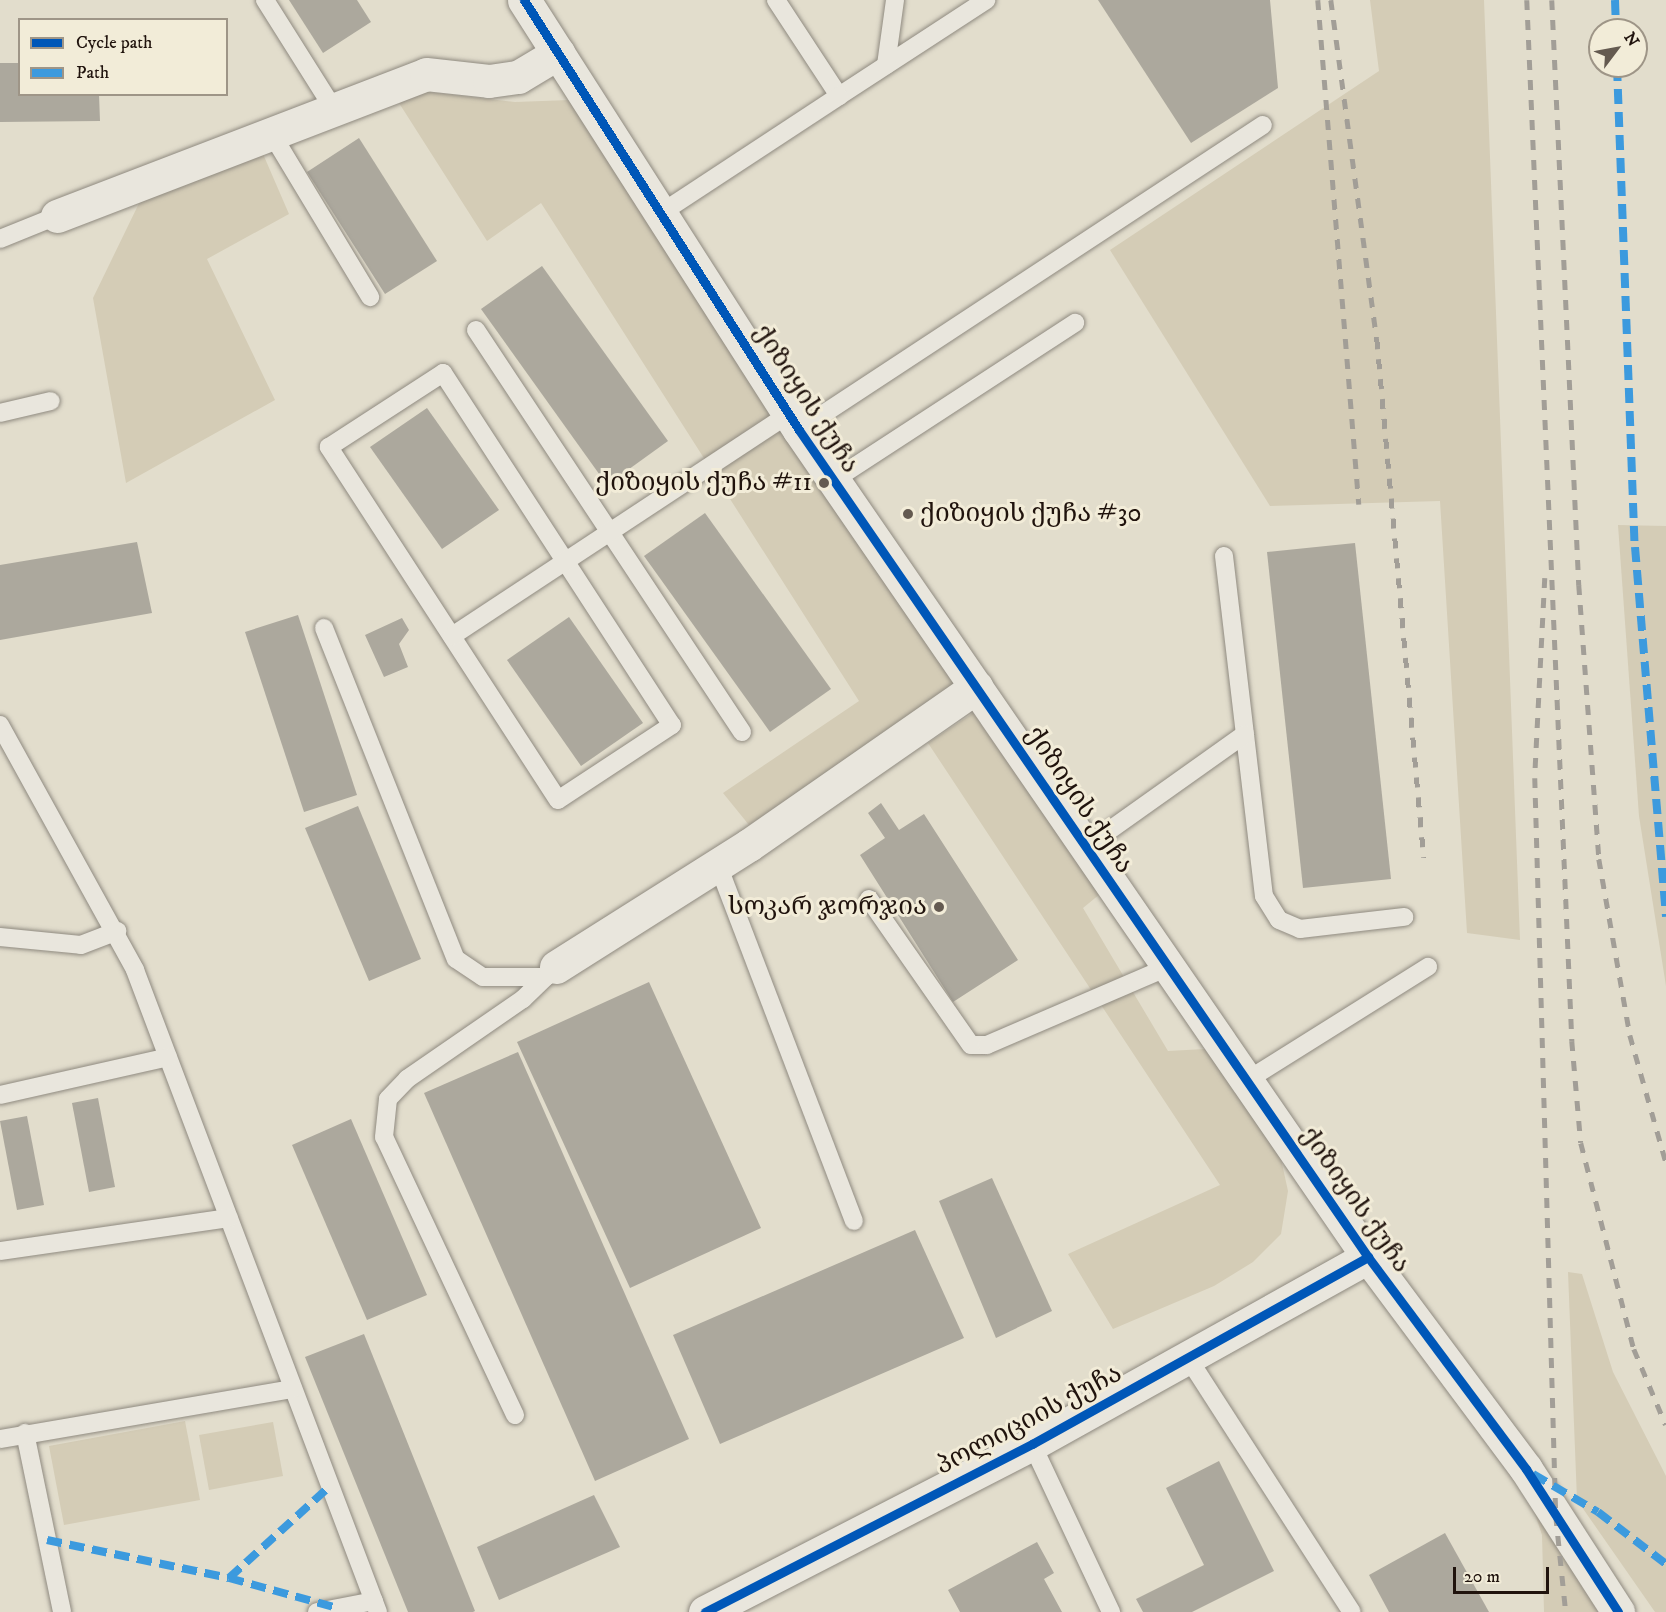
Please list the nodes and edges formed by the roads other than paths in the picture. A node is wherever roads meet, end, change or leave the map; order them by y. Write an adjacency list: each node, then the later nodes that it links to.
1 (265, 0): 9 (lane)
2 (524, 0): 6 (street, ქიზიყის ქუჩა)
3 (776, 0): 8 (lane)
4 (895, 0): 7 (lane)
5 (986, 0): 7 (lane)
6 (558, 53): 9 (street); 12 (street, ქიზიყის ქუჩა)
7 (886, 65): 8 (lane)
8 (839, 96): 12 (lane)
9 (333, 108): 11 (street)
10 (1263, 125): 20 (lane)
11 (270, 131): 13 (street); 15 (lane)
12 (661, 213): 20 (street, ქიზიყის ქუჩა)
13 (57, 216): 14 (lane)
14 (0, 239)
15 (370, 297)
16 (1075, 323): 21 (lane)
17 (476, 330): 22 (lane)
18 (51, 400): 19 (lane)
19 (0, 413)
20 (794, 422): 21 (street, ქიზიყის ქუჩა); 22 (lane)
21 (834, 480): 27 (street, ქიზიყის ქუჩა)
22 (611, 531): 24 (lane); 29 (lane)
23 (1224, 556): 30 (lane)
24 (565, 561): 26 (lane); 26 (lane); 26 (lane)
25 (324, 628): 39 (lane)
26 (452, 636)
27 (976, 687): 31 (street, ქიზიყის ქუჩა); 32 (street)
28 (0, 725): 35 (lane)
29 (742, 732)
30 (1245, 734): 31 (lane); 34 (lane)
31 (1086, 847): 37 (street, ქიზიყის ქუჩა)
32 (718, 865): 39 (street); 44 (lane)
33 (869, 899): 37 (lane)
34 (1404, 917)
35 (117, 931): 36 (lane); 40 (lane)
36 (0, 937)
37 (1168, 967): 41 (street, ქიზიყის ქუჩა)
38 (1428, 967): 41 (lane)
39 (551, 972): 49 (lane)
40 (168, 1057): 42 (lane); 43 (lane)
41 (1246, 1081): 46 (street, ქიზიყის ქუჩა)
42 (0, 1095)
43 (229, 1218): 45 (lane); 48 (lane)
44 (854, 1221)
45 (0, 1251)
46 (1368, 1257): 47 (street, პოლიციის ქუჩა); 54 (street, ქიზიყის ქუჩა)
47 (1188, 1358): 52 (street, პოლიციის ქუჩა); 59 (lane)
48 (293, 1389): 50 (lane); 53 (lane)
49 (515, 1415)
50 (25, 1433): 51 (lane); 56 (lane)
51 (0, 1439)
52 (1032, 1444): 55 (street, პოლიციის ქუჩა); 58 (lane)
53 (376, 1606): 57 (lane)
54 (1609, 1607)
55 (718, 1609)
56 (62, 1612)
57 (317, 1612)
58 (1111, 1612)
59 (1352, 1612)

